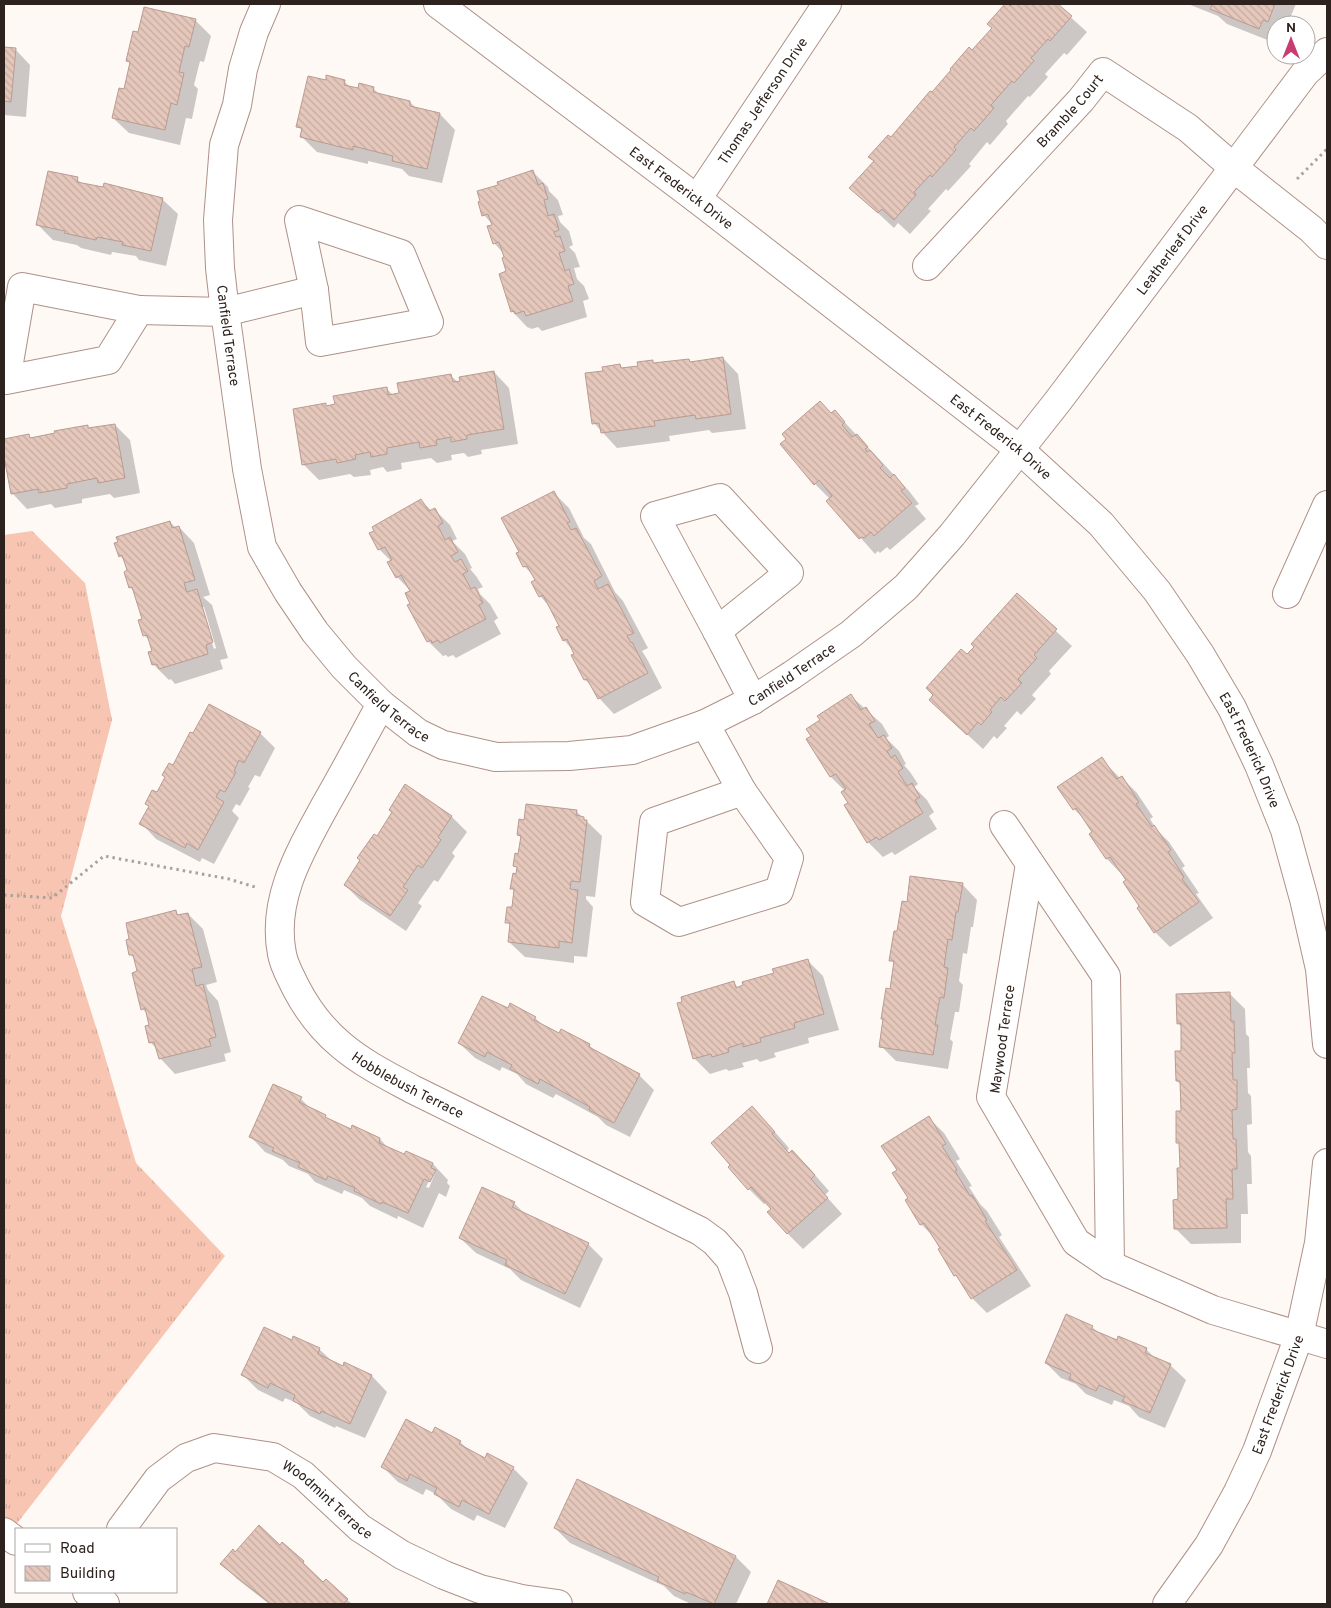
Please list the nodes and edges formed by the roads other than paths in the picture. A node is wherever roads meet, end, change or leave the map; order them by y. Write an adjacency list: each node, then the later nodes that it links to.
1 (266, 4): 11 (street, Canfield Terrace)
2 (438, 4): 6 (street, East Frederick Drive)
3 (827, 4): 6 (street, Thomas Jefferson Drive)
4 (1327, 52): 5 (street, Leatherleaf Drive)
5 (1234, 168): 7 (street); 8 (street, Bramble Court); 12 (street, Leatherleaf Drive)
6 (697, 199): 12 (street, East Frederick Drive)
7 (1327, 245)
8 (927, 266)
9 (314, 290): 9 (street); 11 (street)
10 (139, 310): 10 (street); 11 (street)
11 (225, 312): 17 (street, Canfield Terrace)
12 (1019, 449): 16 (street, Canfield Terrace); 22 (street, East Frederick Drive)
13 (1327, 505): 14 (street)
14 (1287, 594)
15 (717, 631): 15 (street); 16 (street)
16 (753, 700): 18 (street, Canfield Terrace)
17 (381, 704): 18 (street, Canfield Terrace); 28 (street, Hobblebush Terrace)
18 (705, 724): 19 (street)
19 (742, 791): 19 (street)
20 (1004, 825): 21 (street)
21 (1030, 864): 25 (street); 25 (street, Maywood Terrace)
22 (1324, 968): 23 (street, East Frederick Drive)
23 (1327, 1044)
24 (1327, 1163): 26 (street, East Frederick Drive)
25 (1110, 1265): 26 (street, Maywood Terrace)
26 (1299, 1336): 27 (street, Maywood Terrace); 35 (street, East Frederick Drive)
27 (1327, 1344)
28 (758, 1350)
29 (123, 1528): 34 (street, Woodmint Terrace)
30 (4, 1532): 31 (street)
31 (15, 1540)
32 (88, 1593): 33 (street)
33 (105, 1604)
34 (558, 1604)
35 (1167, 1604)

